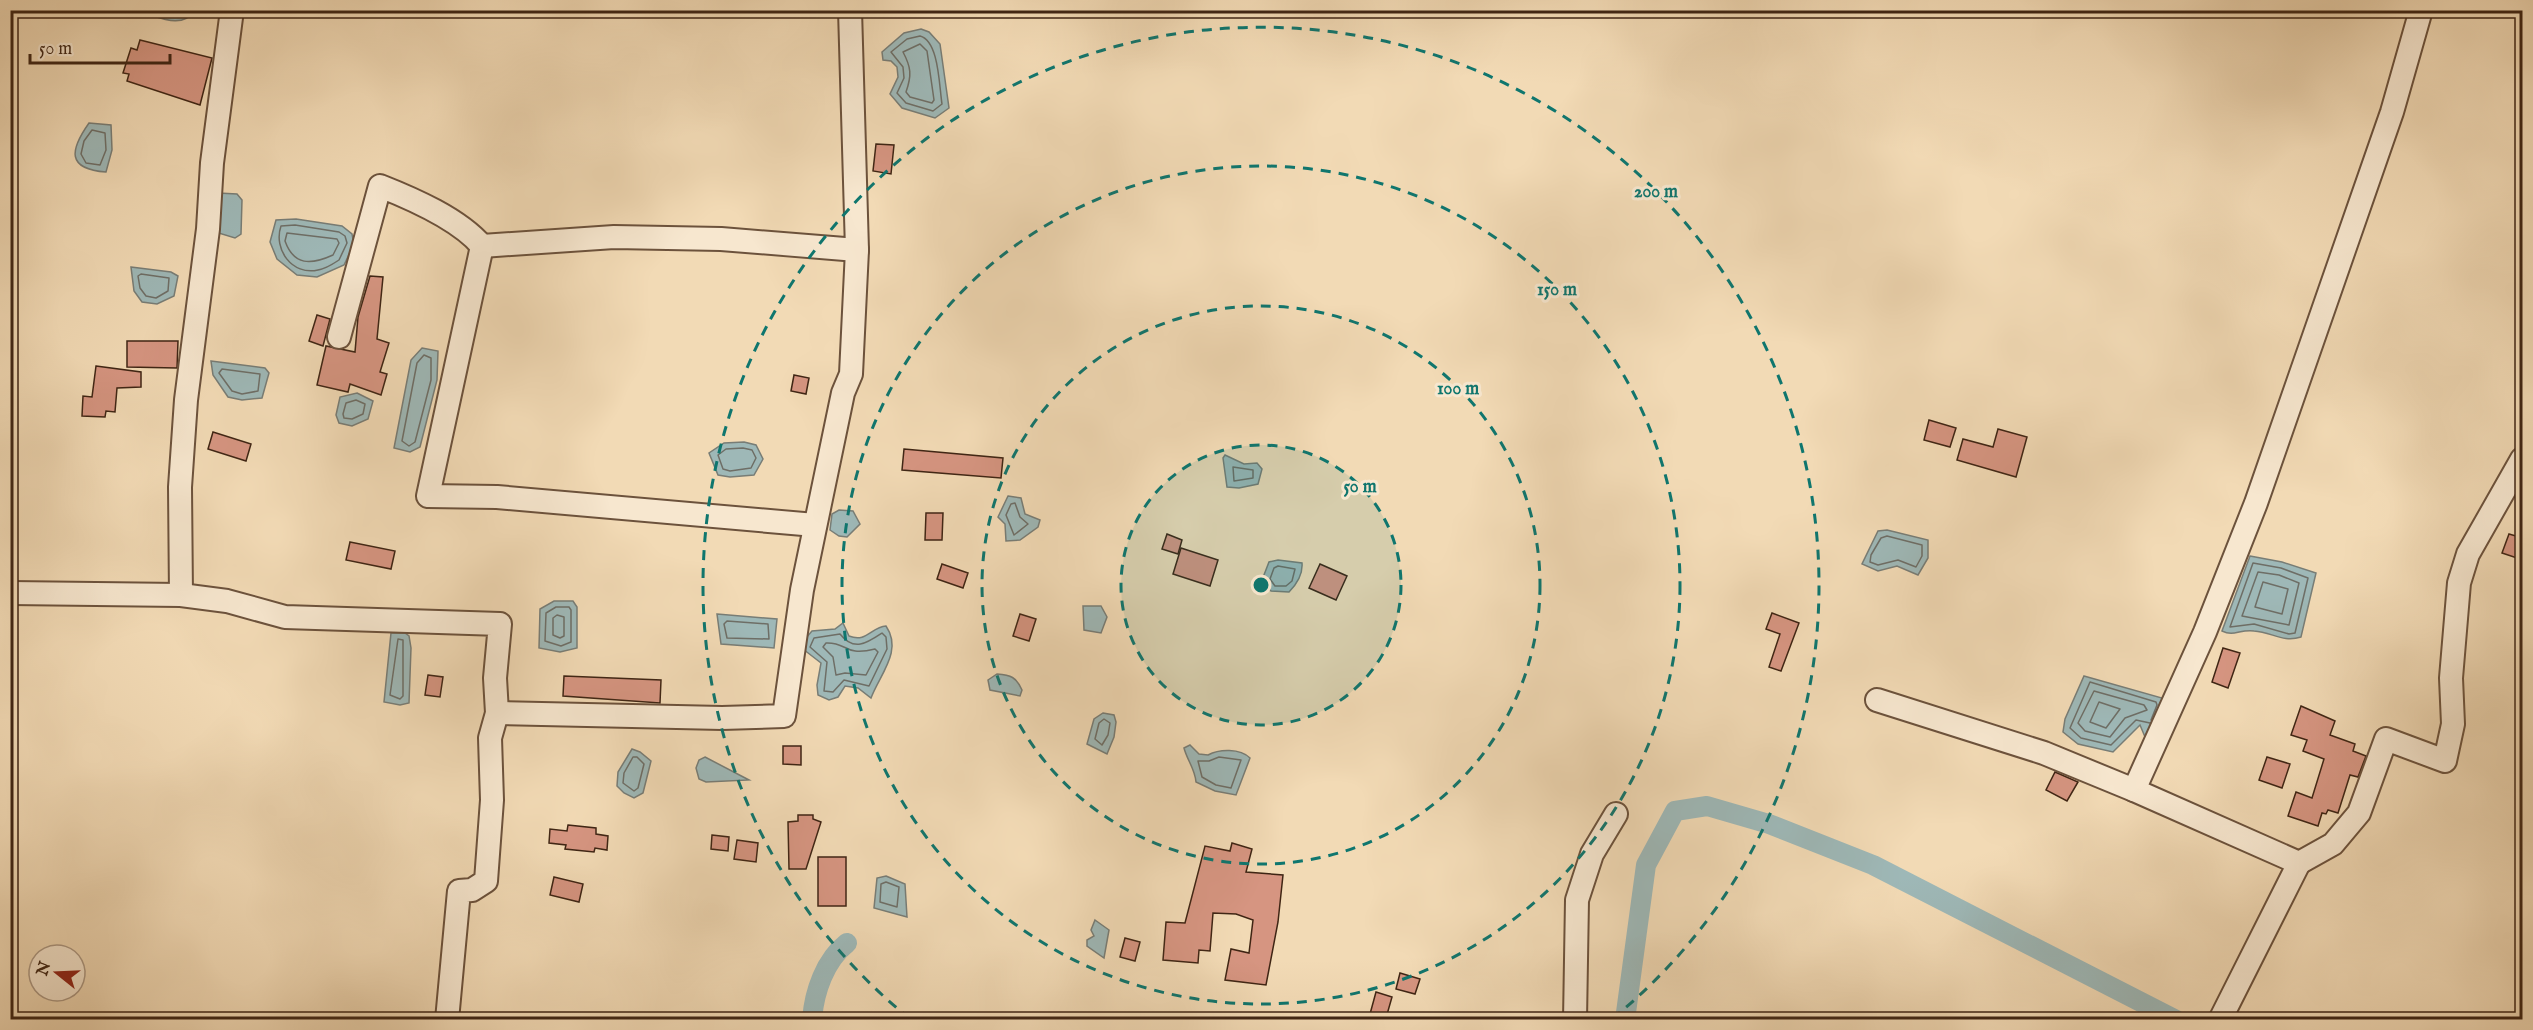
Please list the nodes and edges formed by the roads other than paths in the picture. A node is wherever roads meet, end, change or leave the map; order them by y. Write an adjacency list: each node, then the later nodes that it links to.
1 (232, 10): 10 (street)
2 (850, 10): 5 (street)
3 (2421, 10): 13 (street)
4 (482, 246): 5 (street); 6 (street); 8 (street)
5 (857, 250): 8 (street)
6 (339, 337)
7 (2523, 459): 15 (street)
8 (815, 525): 12 (street)
9 (10, 593): 10 (street)
10 (181, 595): 12 (street)
11 (1877, 700): 13 (street)
12 (497, 713): 16 (street)
13 (2134, 790): 15 (street)
14 (1616, 814): 17 (street)
15 (2299, 863): 18 (street)
16 (447, 1020)
17 (1575, 1020)
18 (2220, 1020)

